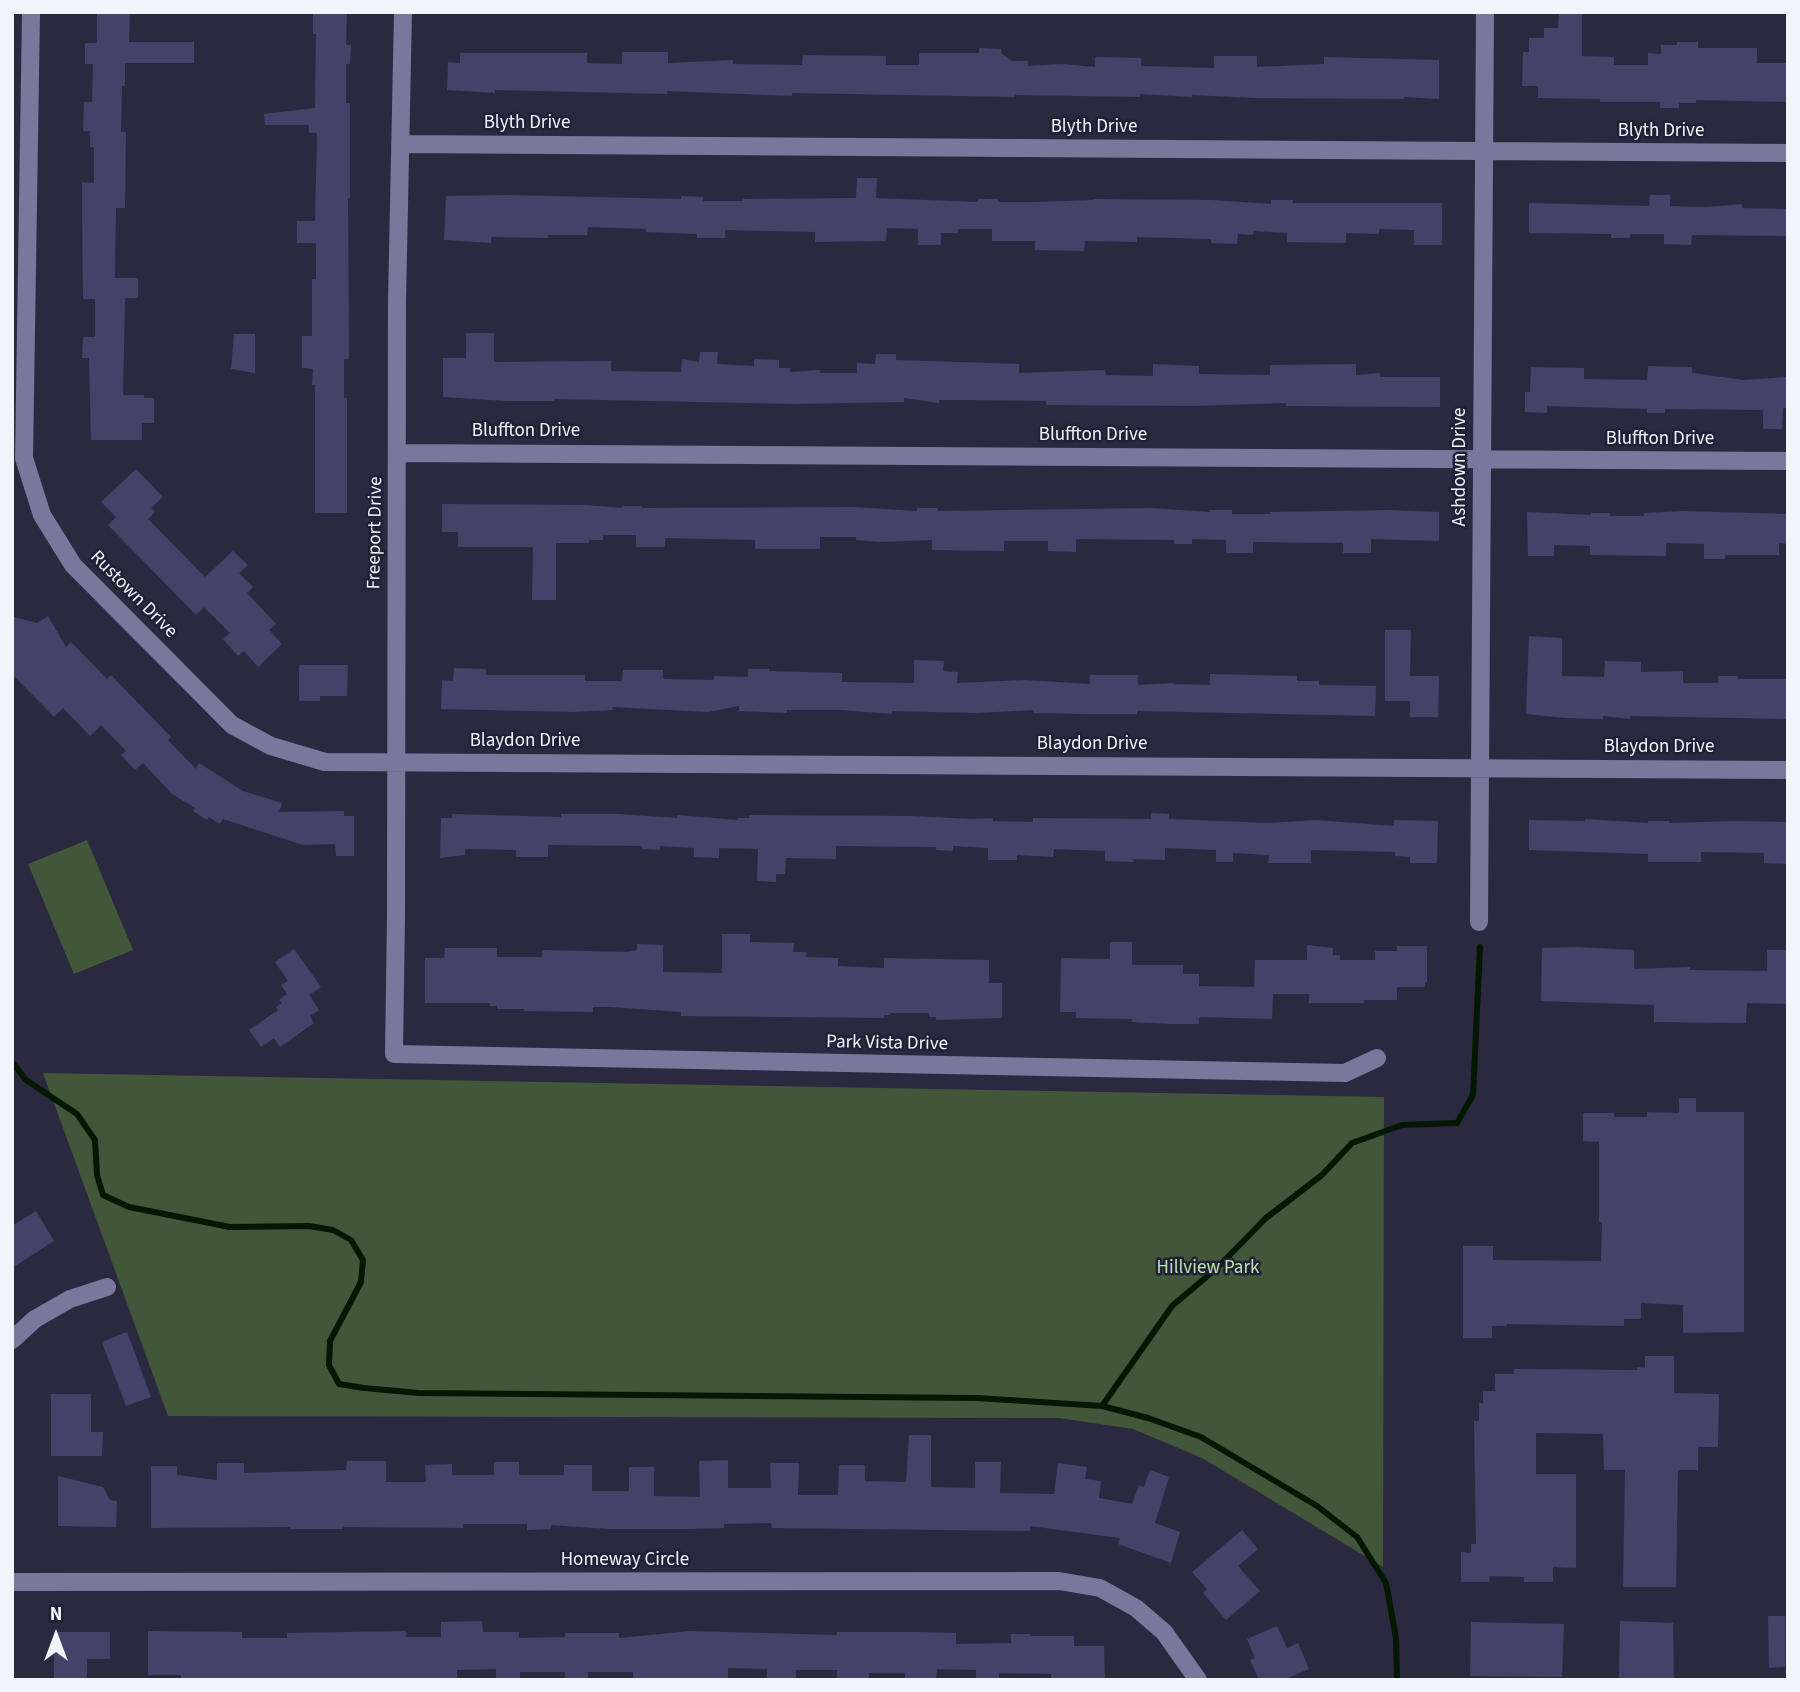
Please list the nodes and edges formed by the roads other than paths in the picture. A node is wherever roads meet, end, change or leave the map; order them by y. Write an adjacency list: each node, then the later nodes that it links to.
1 (31, 12): 10 (street, Rustown Drive)
2 (402, 12): 4 (street, Freeport Drive)
3 (1485, 12): 5 (street, Ashdown Drive)
4 (400, 144): 5 (street, Blyth Drive); 7 (street, Freeport Drive)
5 (1484, 151): 6 (street, Blyth Drive); 8 (street, Ashdown Drive)
6 (1788, 153)
7 (398, 453): 8 (street, Bluffton Drive); 10 (street, Freeport Drive)
8 (1482, 460): 9 (street, Bluffton Drive); 11 (street, Ashdown Drive)
9 (1788, 461)
10 (397, 762): 11 (street, Blaydon Drive); 14 (street, Freeport Drive)
11 (1480, 768): 12 (street, Blaydon Drive); 13 (street, Ashdown Drive)
12 (1788, 770)
13 (1479, 922)
14 (394, 1055): 15 (street, Park Vista Drive)
15 (1377, 1058)
16 (107, 1287): 17 (street)
17 (12, 1340)
18 (12, 1582): 19 (street, Homeway Circle)
19 (1198, 1680)

